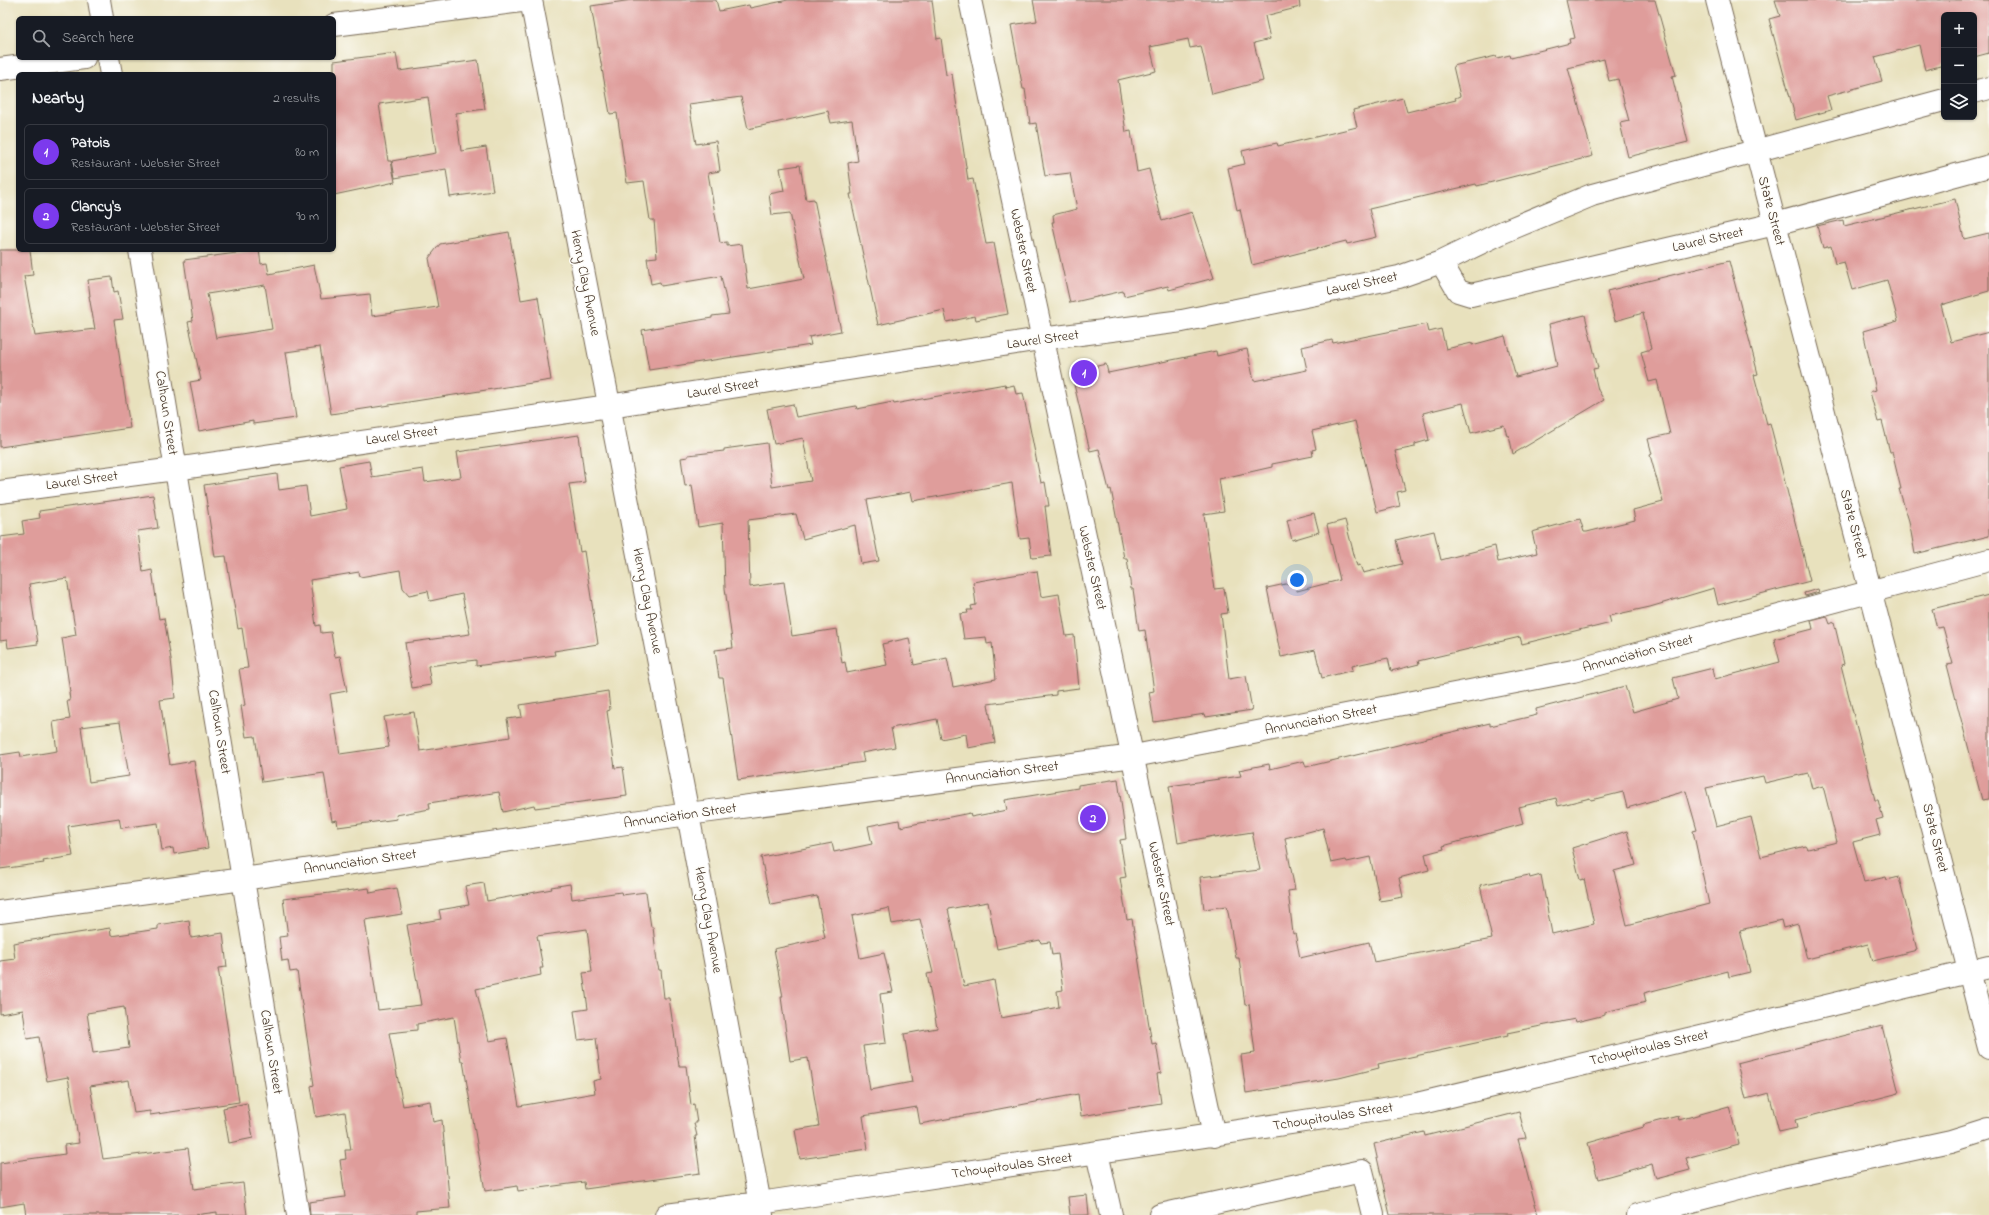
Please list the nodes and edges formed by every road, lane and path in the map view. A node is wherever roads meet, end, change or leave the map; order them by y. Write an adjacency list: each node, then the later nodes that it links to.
1 (98, 0): 5 (street)
2 (530, 0): 6 (street); 20 (street, Henry Clay Avenue)
3 (970, 0): 19 (street, Webster Street)
4 (1717, 0): 14 (street, State Street)
5 (102, 16)
6 (336, 25)
7 (69, 60): 9 (street)
8 (108, 60): 10 (street)
9 (0, 69)
10 (111, 72)
11 (1989, 88): 12 (street)
12 (1977, 91)
13 (1941, 101): 14 (street, Laurel Street)
14 (1755, 150): 16 (street, State Street); 18 (street, Laurel Street)
15 (1989, 166): 16 (street, Laurel Street)
16 (1775, 224): 18 (street, Laurel Street); 24 (street, State Street)
17 (140, 252): 21 (street, Calhoun Street)
18 (1441, 262): 19 (street, Laurel Street)
19 (1041, 339): 20 (street, Laurel Street); 25 (street, Webster Street)
20 (609, 406): 21 (street, Laurel Street); 26 (street, Henry Clay Avenue)
21 (175, 469): 22 (street, Laurel Street); 27 (street, Calhoun Street)
22 (0, 492)
23 (1989, 560): 24 (street, Annunciation Street)
24 (1871, 592): 25 (street, Annunciation Street); 29 (street, State Street)
25 (1134, 756): 26 (street, Annunciation Street); 32 (street, Webster Street)
26 (688, 814): 27 (street, Annunciation Street); 34 (street, Henry Clay Avenue)
27 (243, 879): 28 (street, Annunciation Street); 35 (street, Calhoun Street)
28 (0, 912)
29 (1979, 970): 30 (street, State Street); 32 (street, Tchoupitoulas Street)
30 (1989, 1048)
31 (1989, 1129): 40 (street)
32 (1214, 1136): 33 (street, Tchoupitoulas Street)
33 (1097, 1153): 34 (street, Tchoupitoulas Street); 37 (street)
34 (761, 1209): 36 (street, Tchoupitoulas Street)
35 (298, 1215)
36 (666, 1215)
37 (1111, 1215)
38 (1160, 1215): 39 (street)
39 (1373, 1215)
40 (1638, 1215)

